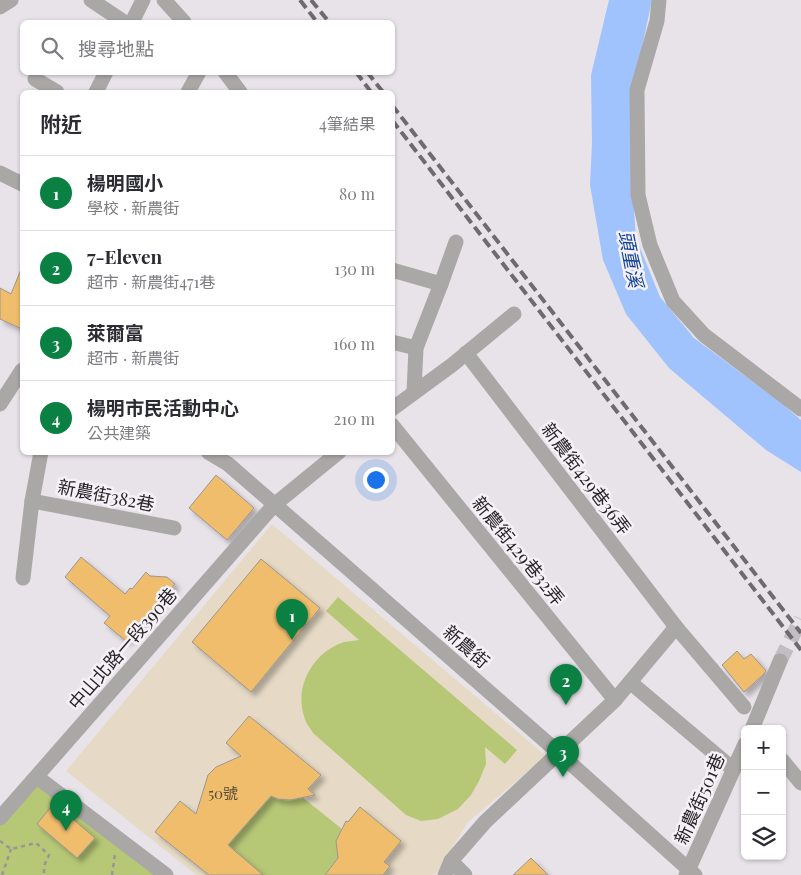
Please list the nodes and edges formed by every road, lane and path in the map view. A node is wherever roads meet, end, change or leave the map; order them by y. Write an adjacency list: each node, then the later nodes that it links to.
1 (11, 0): 6 (street)
2 (91, 0): 7 (street)
3 (143, 0): 8 (street)
4 (165, 0): 9 (street)
5 (659, 0): 32 (street)
6 (0, 7)
7 (121, 20)
8 (133, 20)
9 (182, 20)
10 (104, 75): 15 (street)
11 (197, 75): 16 (street)
12 (227, 75): 17 (street)
13 (35, 79): 14 (street)
14 (54, 90)
15 (97, 90)
16 (189, 90)
17 (238, 90)
18 (0, 173): 19 (street)
19 (20, 183)
20 (456, 242): 22 (street)
21 (395, 271): 22 (street)
22 (441, 284): 25 (street)
23 (514, 314): 26 (street)
24 (395, 343): 25 (street)
25 (416, 348): 29 (street)
26 (466, 353): 29 (street); 41 (street, 新農街429巷36弄)
27 (20, 373): 28 (street)
28 (11, 388): 30 (street)
29 (414, 392): 31 (street)
30 (0, 404)
31 (395, 407)
32 (801, 409)
33 (395, 429): 44 (street, 新農街429巷32弄)
34 (40, 455): 37 (street, 新農街382巷)
35 (213, 455): 38 (street, 新農街)
36 (335, 455): 38 (street, 中山北路一段390巷)
37 (32, 501): 39 (street, 新農街382巷); 40 (street, 新農街382巷)
38 (274, 506): 48 (street, 新農街); 51 (street, 中山北路一段390巷)
39 (174, 528)
40 (23, 578)
41 (676, 627): 43 (street); 45 (street, 新農街429巷36弄)
42 (780, 661): 46 (street)
43 (630, 682): 44 (street); 50 (street)
44 (615, 700): 48 (street)
45 (744, 707)
46 (754, 725)
47 (741, 752): 50 (street, 新農街501巷)
48 (559, 753): 57 (street); 58 (street, 新農街)
49 (786, 765): 52 (street)
50 (733, 769): 58 (street, 新農街501巷)
51 (37, 777): 53 (street, 中山北路一段390巷); 55 (street)
52 (801, 783)
53 (0, 818)
54 (0, 841): 56 (path)
55 (122, 842): 61 (path); 62 (street)
56 (11, 849): 59 (path); 60 (path)
57 (448, 868): 63 (street)
58 (690, 873)
59 (2, 875)
60 (44, 875)
61 (112, 875)
62 (166, 875)
63 (465, 875)

